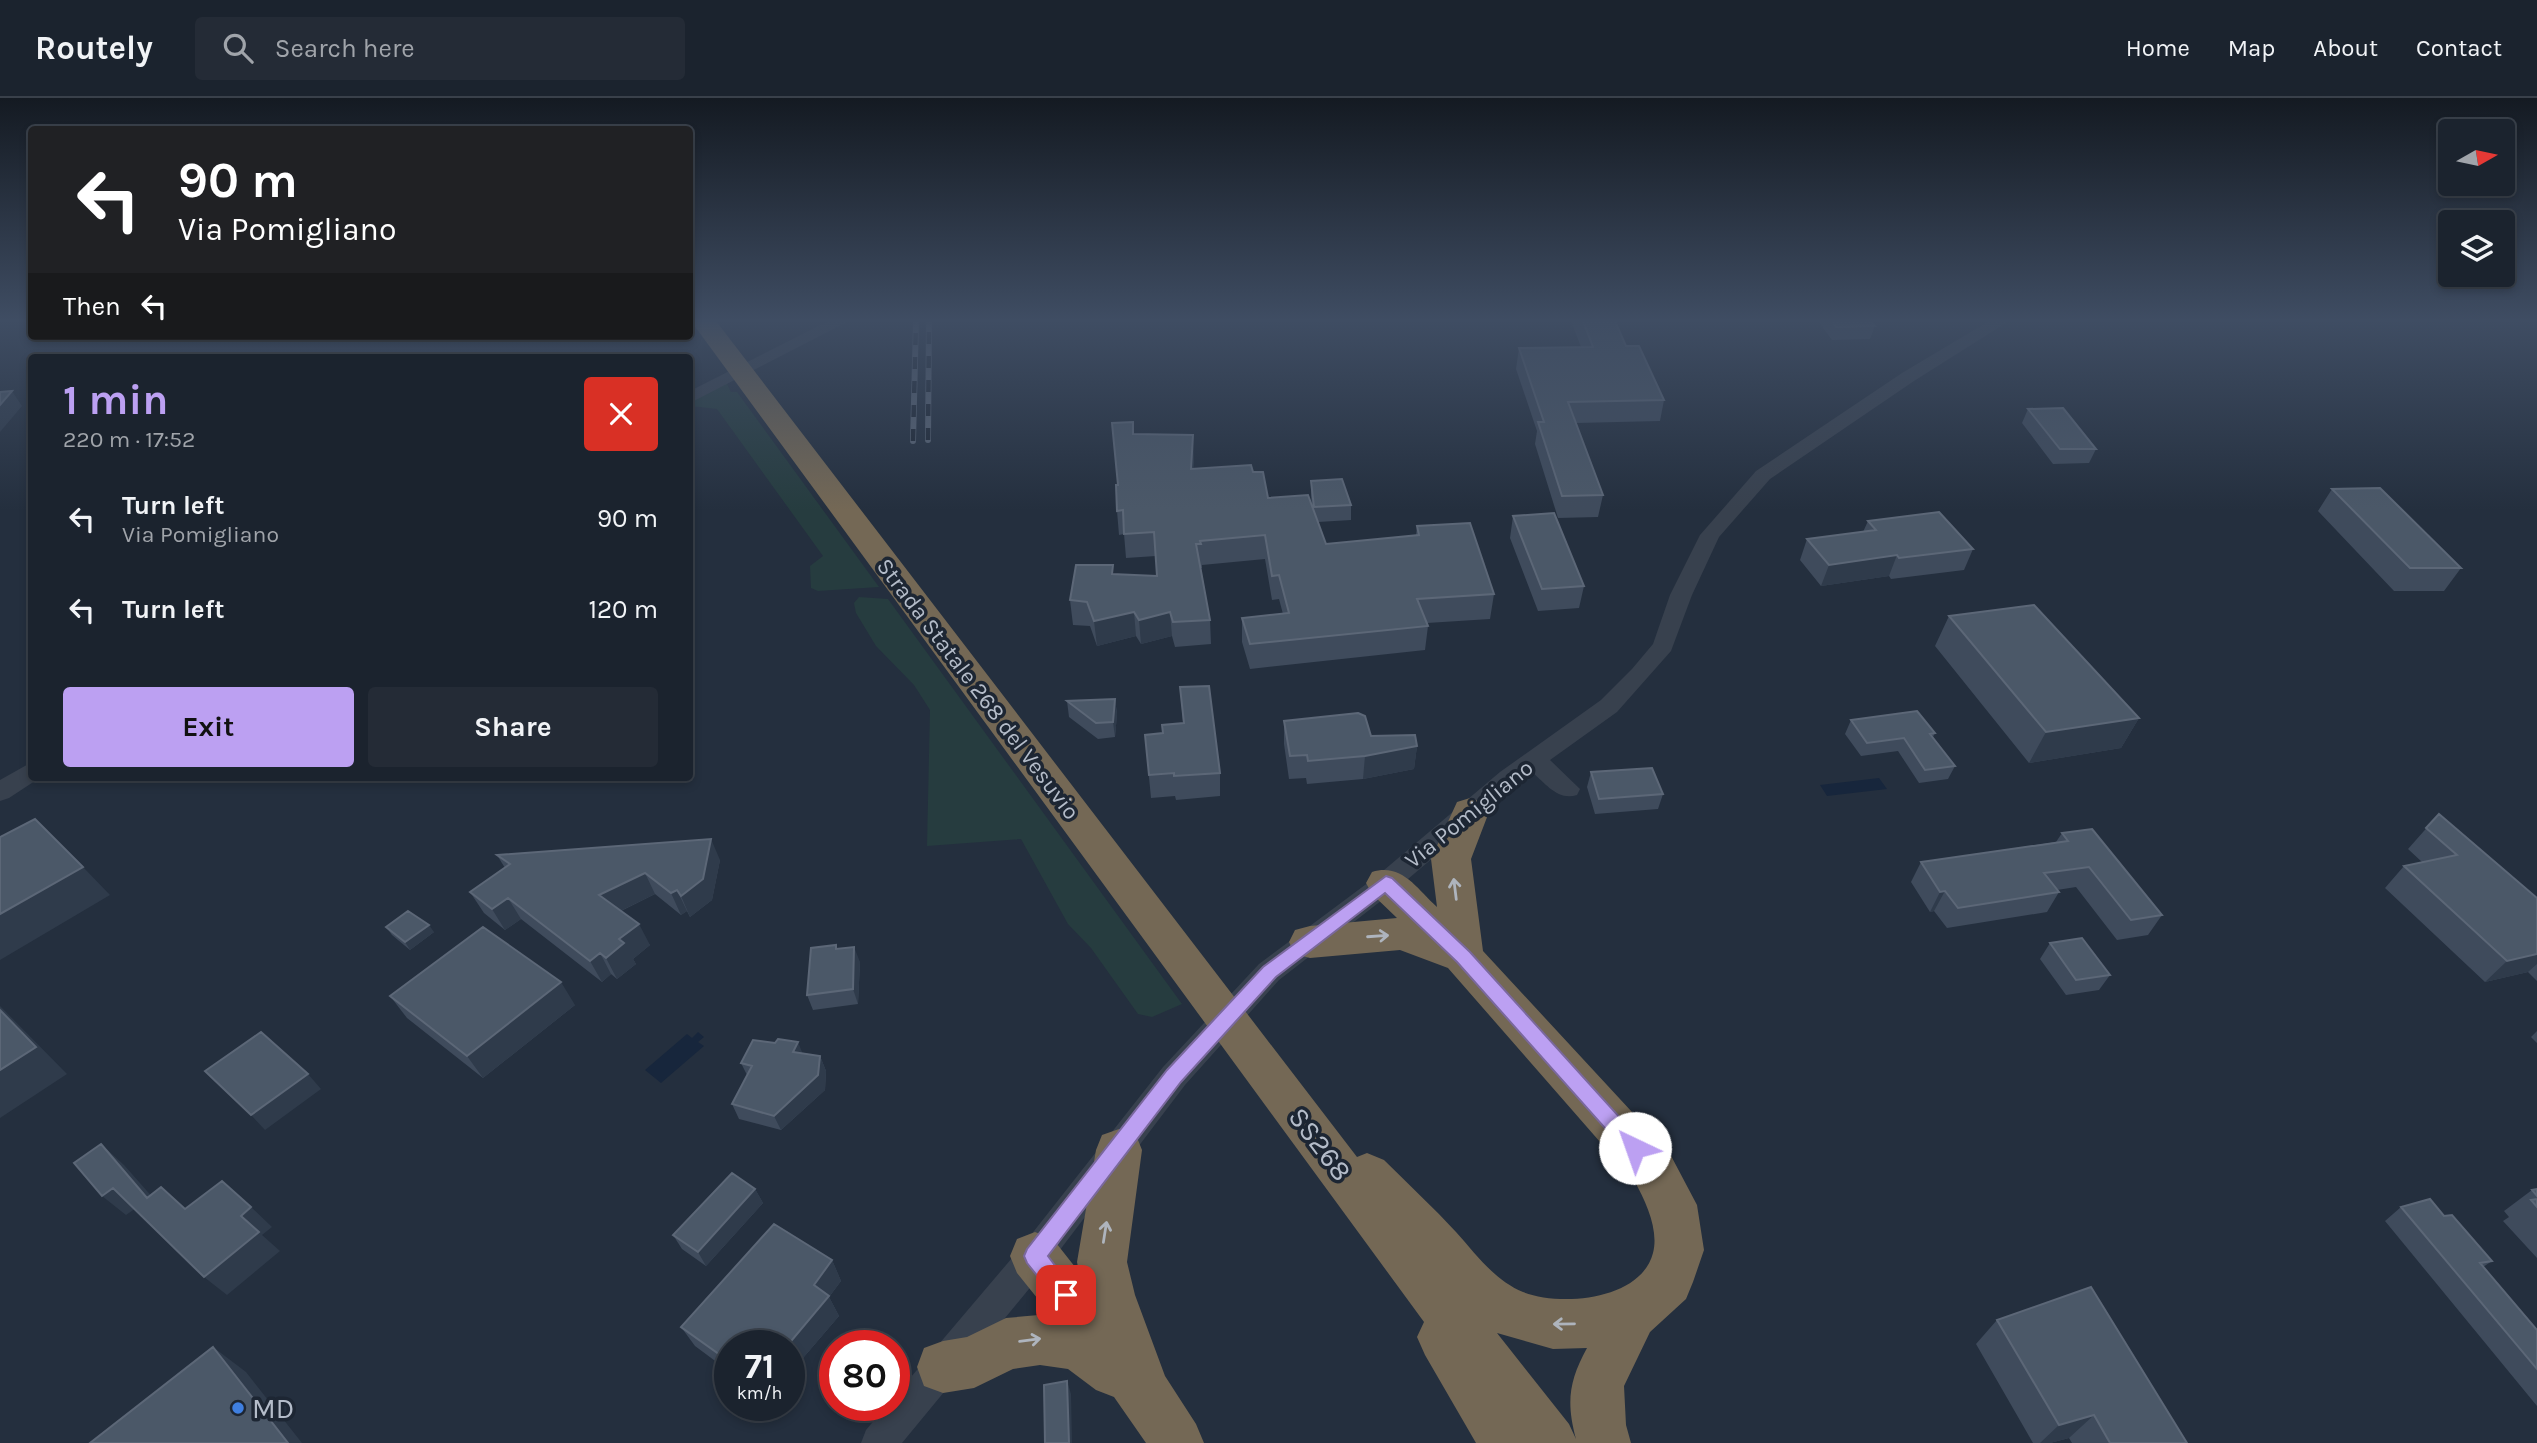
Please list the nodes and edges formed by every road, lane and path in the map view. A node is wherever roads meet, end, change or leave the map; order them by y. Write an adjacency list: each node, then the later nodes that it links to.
1 (718, 384): 4 (street)
2 (750, 384): 13 (highway, Strada Statale 268 del Vesuvio / SS268)
3 (1898, 384): 5 (street, Via Pomigliano)
4 (693, 396)
5 (1534, 760): 7 (street); 9 (street, Via Pomigliano)
6 (28, 774): 8 (street)
7 (1568, 789)
8 (0, 792)
9 (1470, 812): 10 (street, Via Pomigliano); 12 (highway, one-way to 9)
10 (1386, 883): 11 (street, Via Pomigliano); 12 (highway)
11 (1310, 942): 12 (highway, one-way to 12); 15 (street, Via Pomigliano)
12 (1464, 957): 18 (highway)
13 (1254, 1057): 14 (highway, SS268 / SS268)
14 (1297, 1113): 16 (highway, SS268 / SS268); 18 (highway, one-way to 14)
15 (1119, 1150): 17 (street, Via Pomigliano); 20 (highway, one-way to 15)
16 (1385, 1232): 23 (highway); 24 (highway, SS268)
17 (1035, 1256): 19 (street, Via Pomigliano); 20 (highway)
18 (1632, 1314): 25 (highway)
19 (943, 1367): 20 (highway, one-way to 20); 21 (street, Via Pomigliano)
20 (1144, 1392): 22 (highway)
21 (879, 1443)
22 (1177, 1443)
23 (1506, 1443)
24 (1550, 1443)
25 (1604, 1443)

